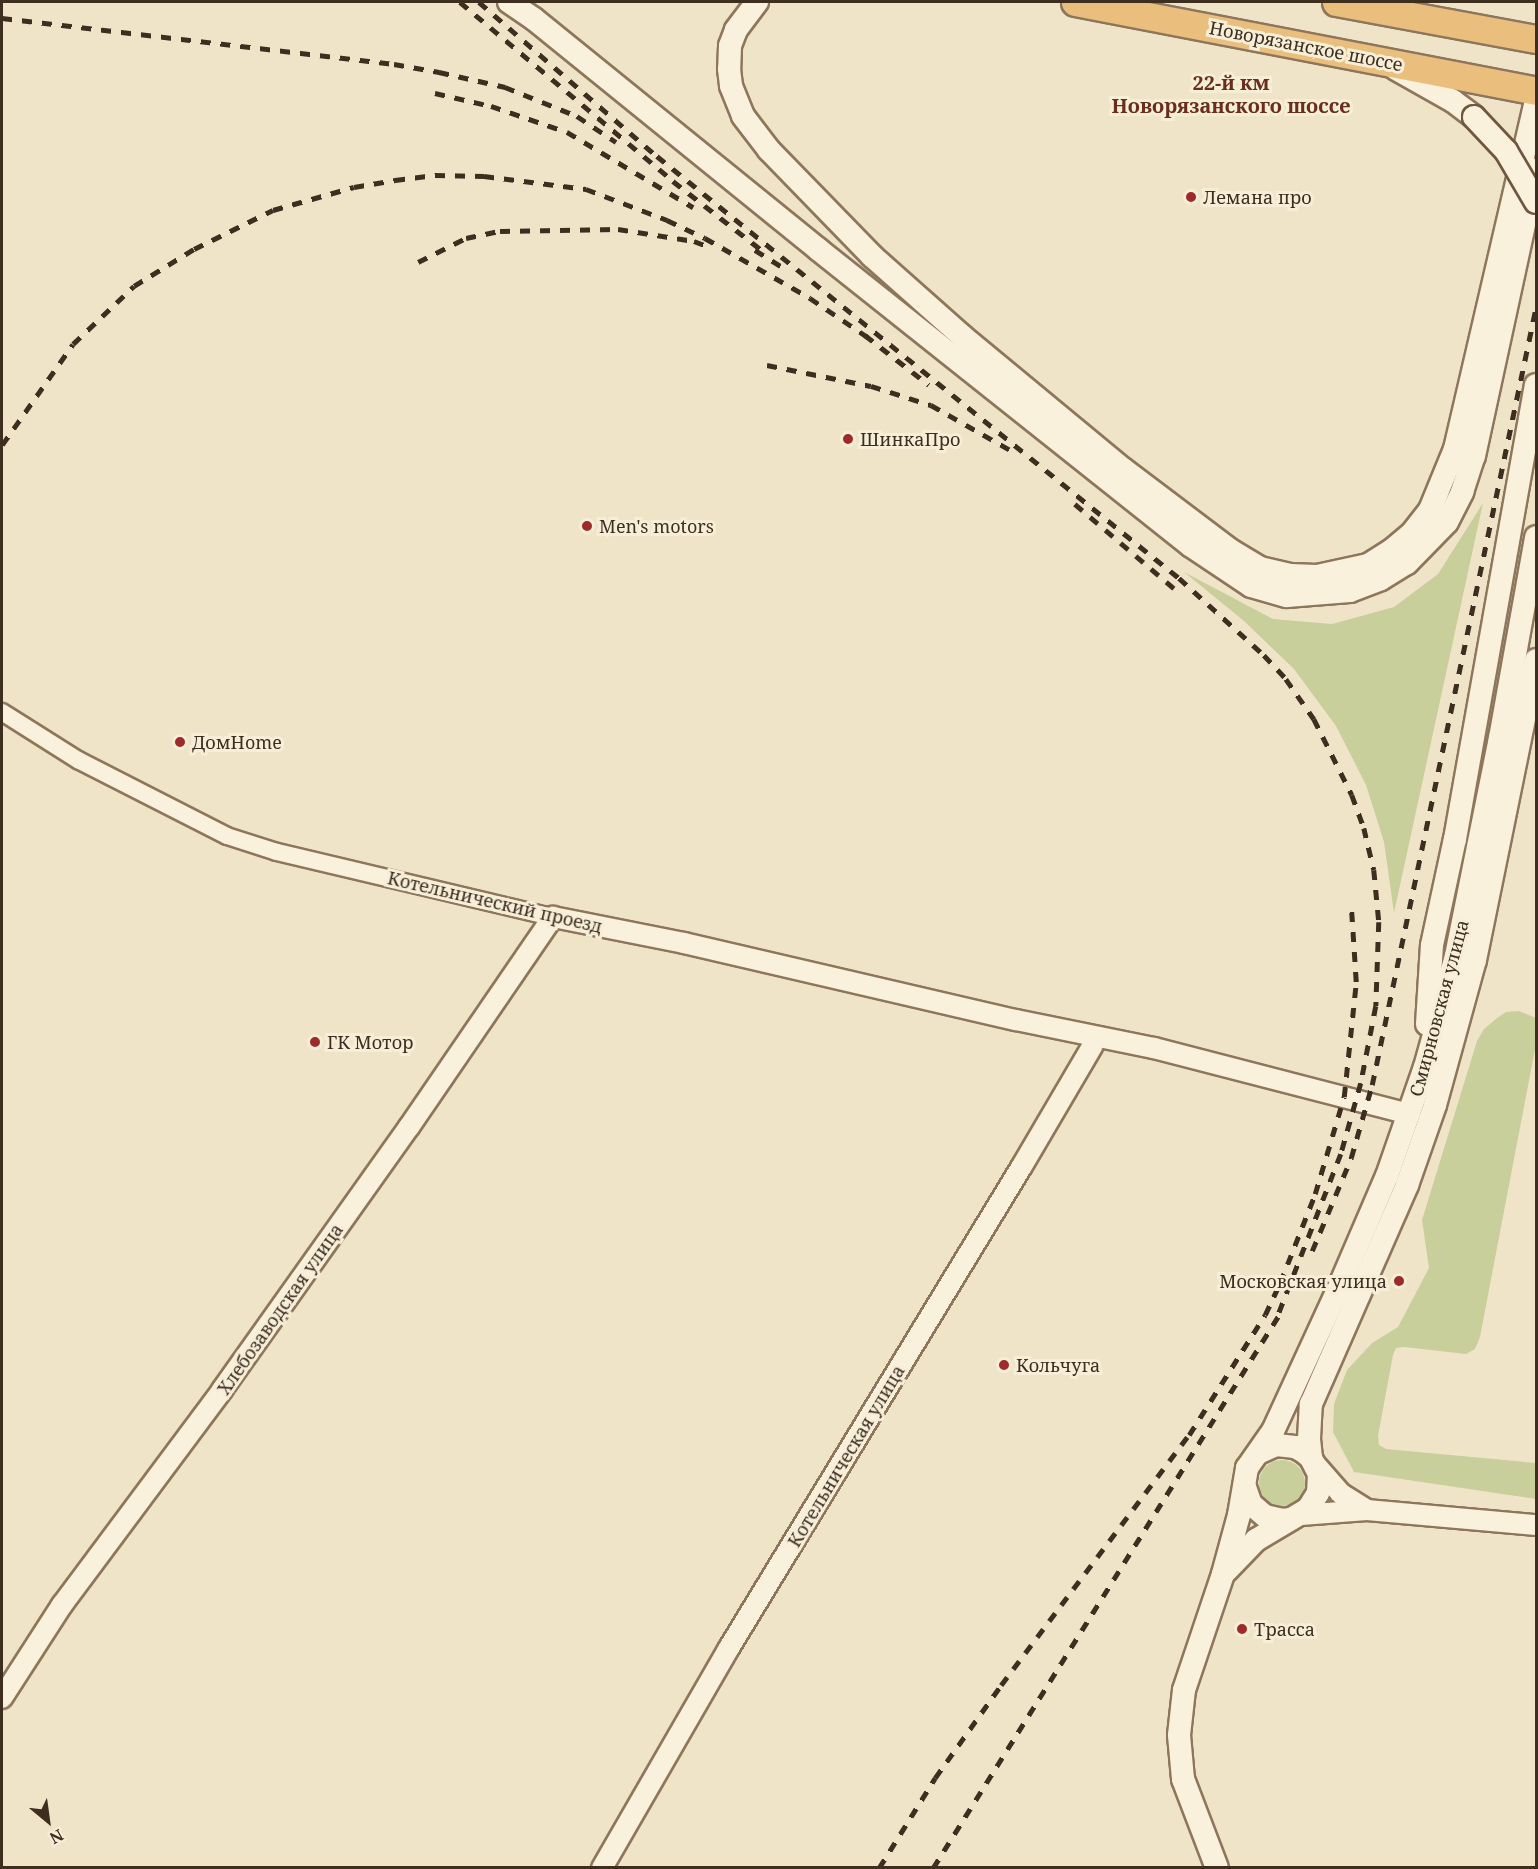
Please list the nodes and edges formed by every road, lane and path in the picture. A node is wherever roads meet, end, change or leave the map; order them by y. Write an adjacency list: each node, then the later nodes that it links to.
1 (509, 2): 8 (main road)
2 (757, 2): 7 (main road)
3 (1075, 2): 6 (highway, Новорязанское шоссе)
4 (1336, 2): 5 (highway)
5 (1535, 39)
6 (1382, 61): 7 (highway, Новорязанское шоссе); 9 (main road, bridge)
7 (1532, 94)
8 (1536, 170)
9 (1536, 202)
10 (1536, 384): 17 (main road)
11 (1536, 537): 17 (main road, Смирновская улица)
12 (1536, 660): 21 (main road, Смирновская улица)
13 (2, 712): 14 (street, Котельнический проезд)
14 (554, 917): 15 (street, Котельнический проезд); 27 (street, Хлебозаводская улица)
15 (1016, 1020): 16 (street, Котельнический проезд); 18 (street, Котельнический проезд)
16 (1093, 1045): 18 (street, Котельнический проезд); 28 (street, Котельническая улица)
17 (1425, 1067): 19 (main road, Смирновская улица)
18 (1240, 1072): 19 (street, Котельнический проезд)
19 (1410, 1114): 20 (main road, Смирновская улица)
20 (1258, 1453): 21 (main road); 22 (main road, Смирновская улица)
21 (1314, 1462): 23 (street); 24 (main road, Смирновская улица)
22 (1245, 1487): 24 (main road); 26 (main road, Смирновская улица)
23 (1367, 1510): 24 (street); 25 (street)
24 (1296, 1517): 26 (main road, Смирновская улица)
25 (1536, 1525)
26 (1223, 1574): 29 (main road, Смирновская улица)
27 (2, 1698)
28 (602, 1868)
29 (1217, 1868)

